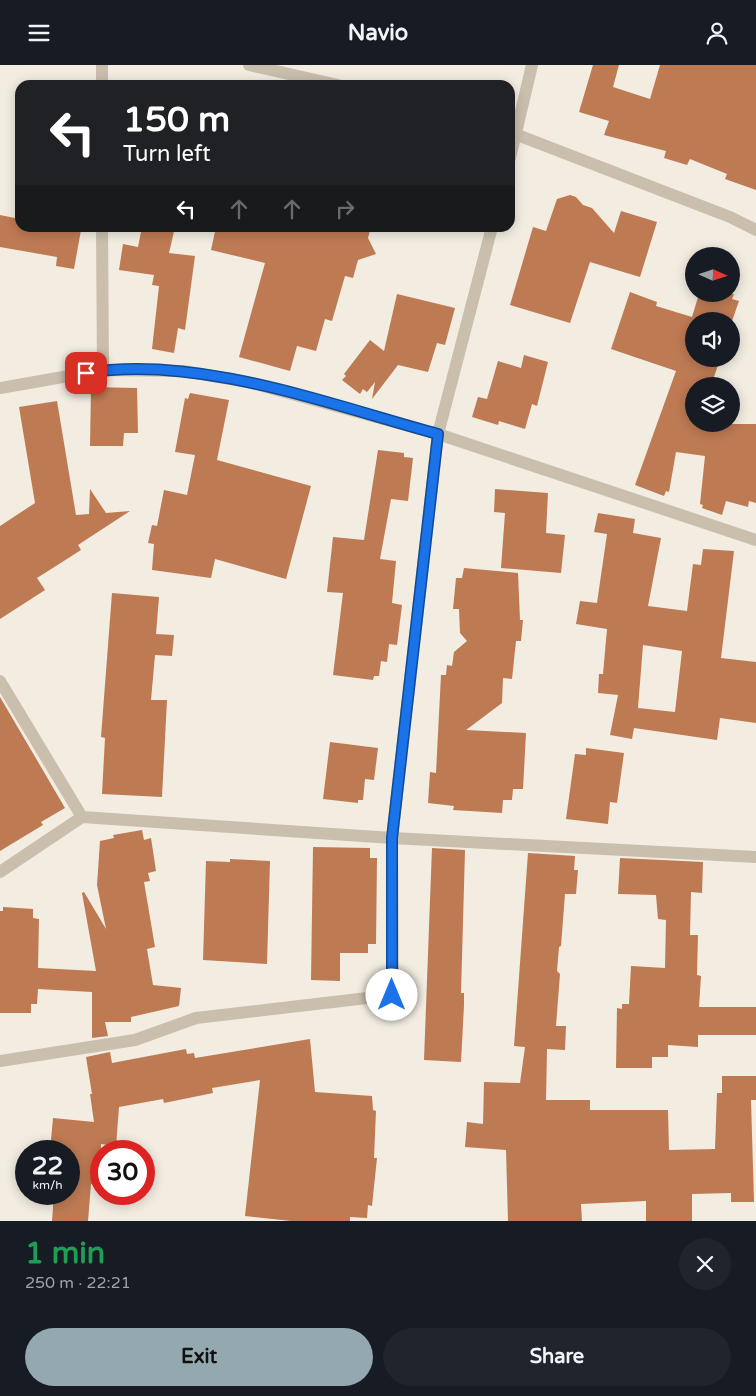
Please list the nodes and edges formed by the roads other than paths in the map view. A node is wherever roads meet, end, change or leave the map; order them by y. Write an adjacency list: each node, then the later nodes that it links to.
1 (102, 65): 4 (street)
2 (249, 65): 5 (street)
3 (532, 65): 6 (street)
4 (102, 80)
5 (316, 80)
6 (515, 126)
7 (515, 134): 8 (street)
8 (756, 230)
9 (102, 232): 11 (street)
10 (491, 232): 13 (street)
11 (103, 370): 12 (street); 13 (street)
12 (0, 389)
13 (438, 434): 14 (street); 17 (street)
14 (756, 540)
15 (0, 681): 16 (street)
16 (82, 817): 17 (street); 19 (street)
17 (392, 838): 18 (street); 20 (street)
18 (756, 857)
19 (0, 872)
20 (0, 1061)

